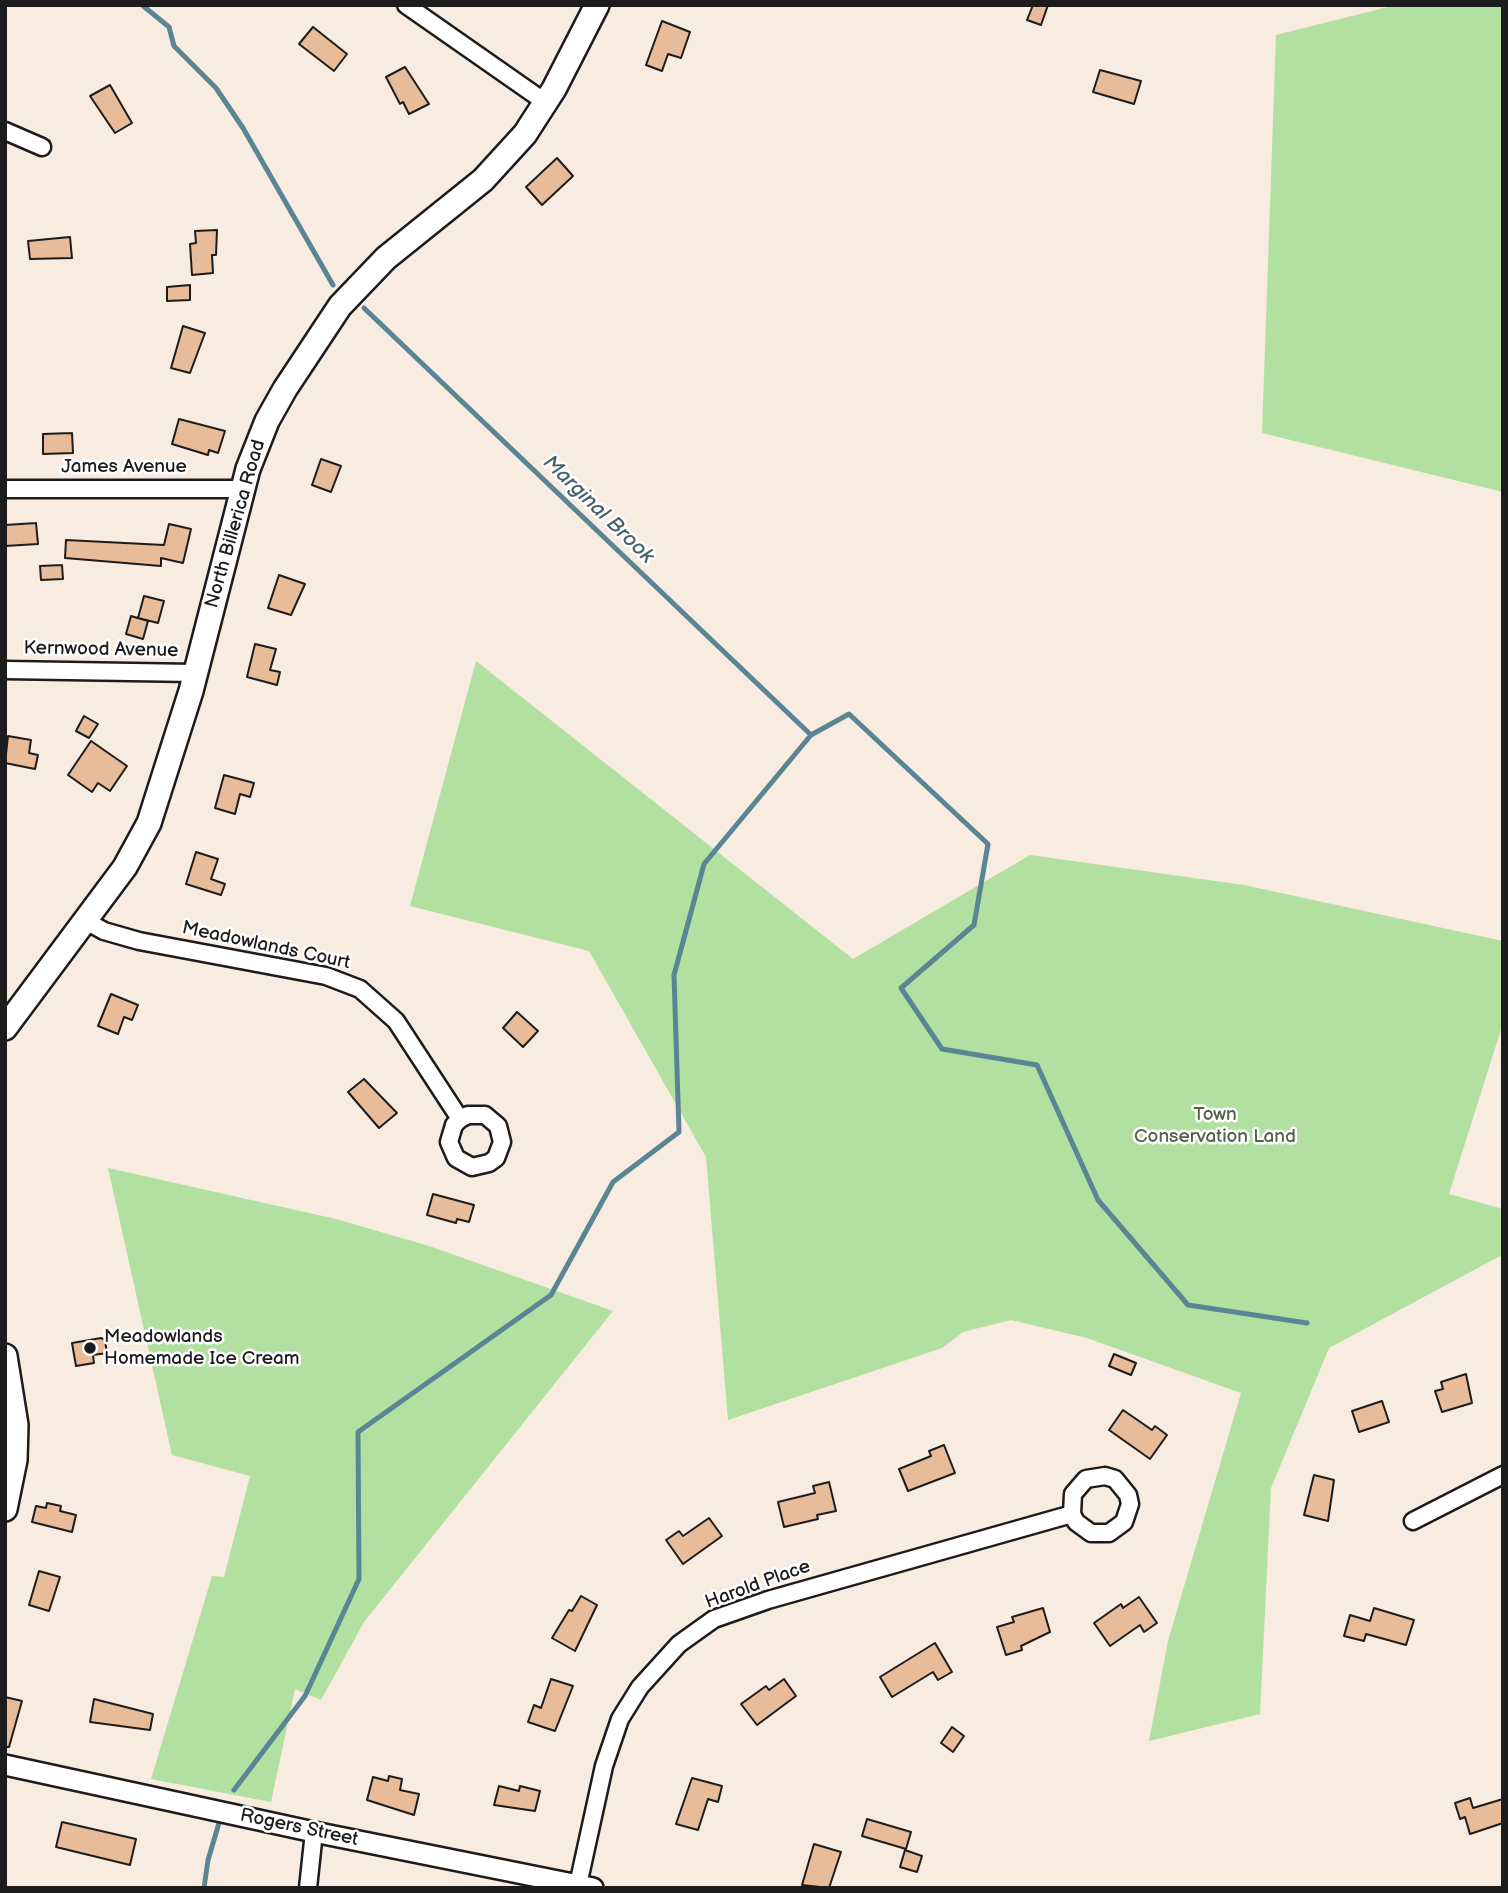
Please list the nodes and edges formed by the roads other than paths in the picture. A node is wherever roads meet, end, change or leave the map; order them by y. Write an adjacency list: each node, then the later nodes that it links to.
1 (406, 5): 3 (street)
2 (597, 5): 3 (main road, North Billerica Road)
3 (545, 102): 7 (main road, North Billerica Road)
4 (5, 131): 5 (street)
5 (42, 147)
6 (5, 489): 7 (street, James Avenue)
7 (242, 489): 9 (main road, North Billerica Road)
8 (5, 670): 9 (street, Kernwood Avenue)
9 (195, 673): 10 (main road, North Billerica Road)
10 (86, 920): 11 (main road, North Billerica Road); 12 (street, Meadowlands Court)
11 (5, 1028)
12 (460, 1119)
13 (5, 1356): 15 (main road)
14 (1503, 1475): 17 (street)
15 (5, 1509)
16 (1072, 1514): 20 (street, Harold Place)
17 (1413, 1521)
18 (5, 1765): 19 (street, Rogers Street)
19 (314, 1832): 20 (street, Rogers Street); 21 (street)
20 (586, 1886)
21 (308, 1888)

